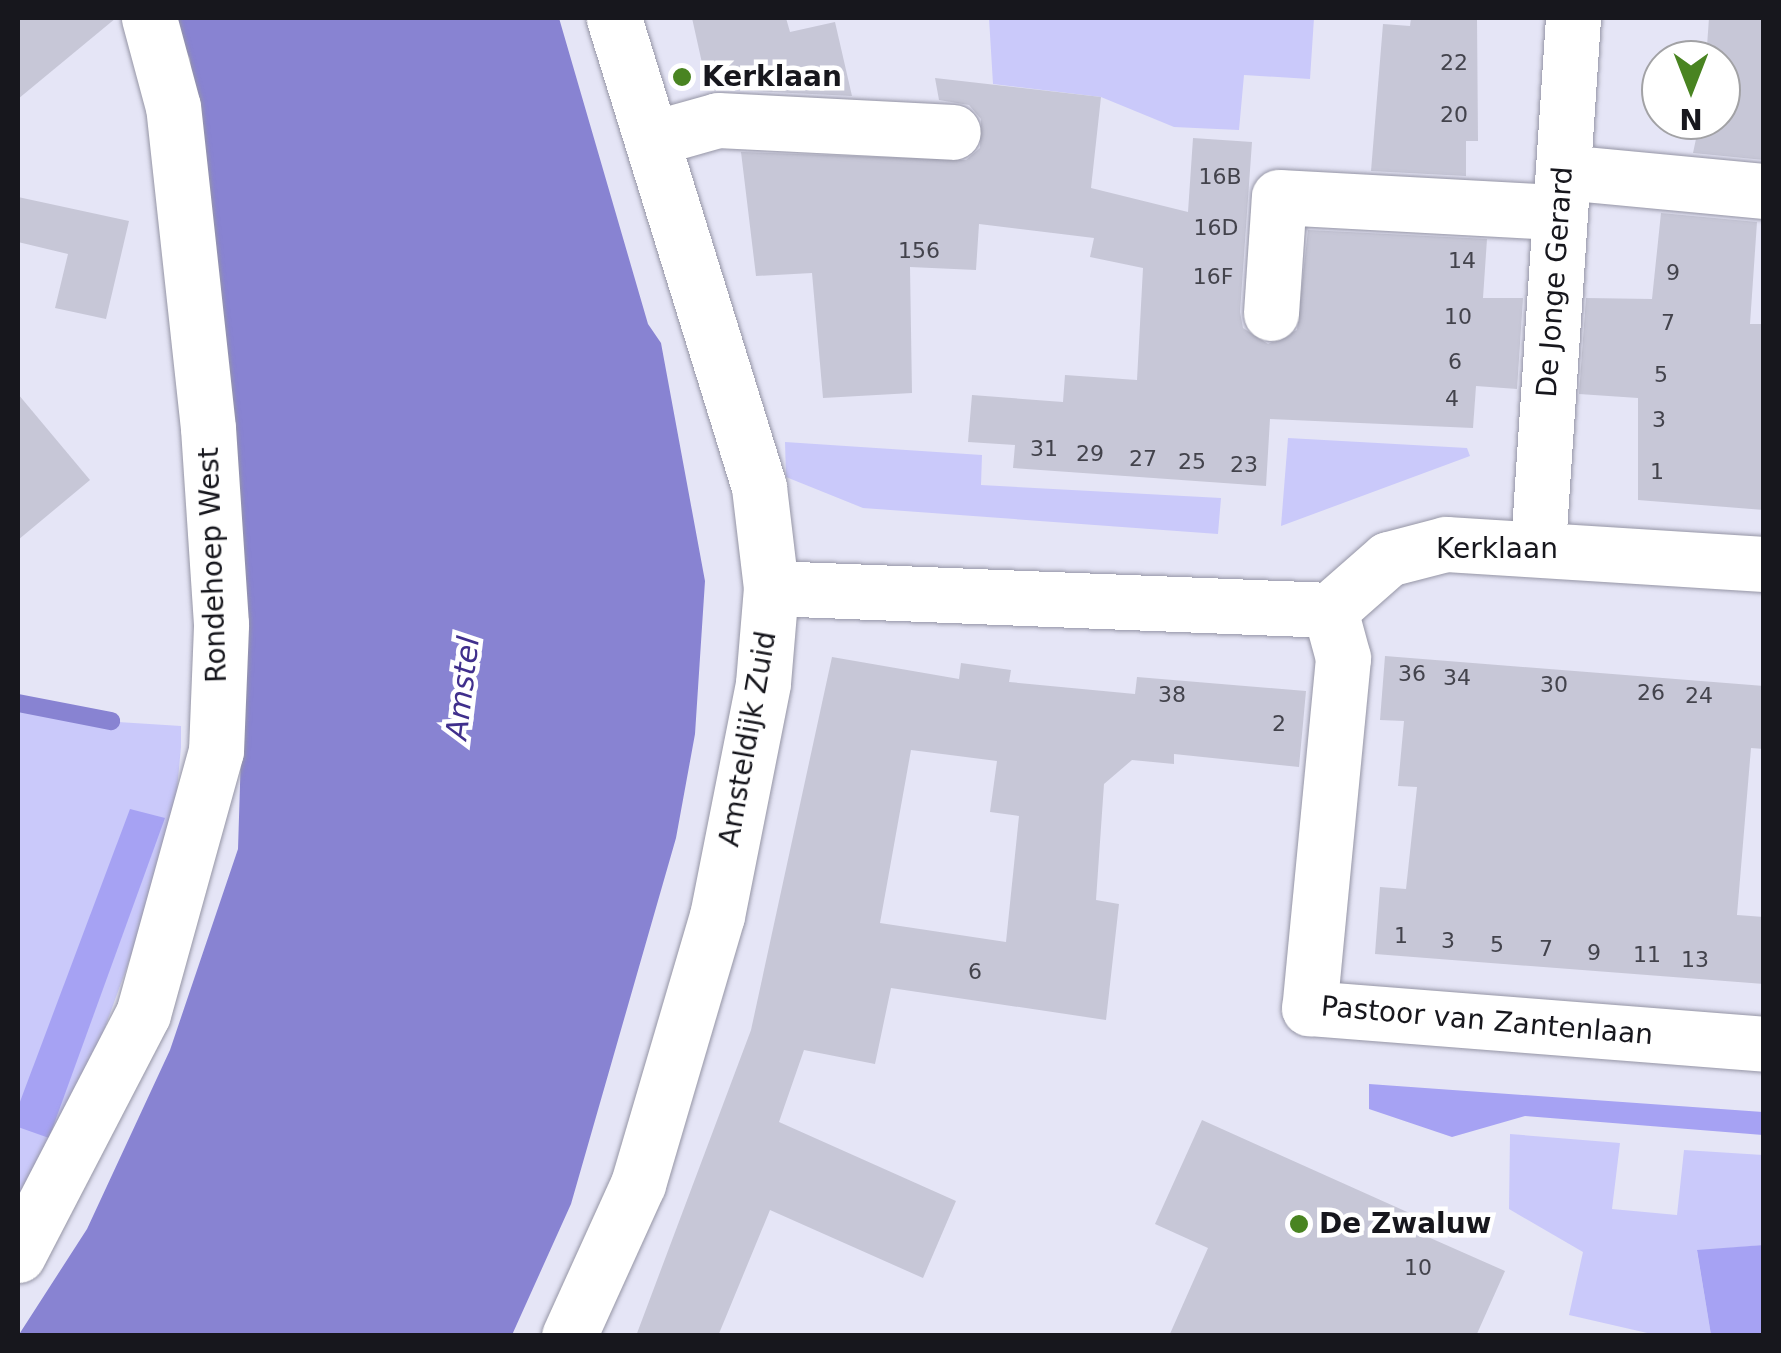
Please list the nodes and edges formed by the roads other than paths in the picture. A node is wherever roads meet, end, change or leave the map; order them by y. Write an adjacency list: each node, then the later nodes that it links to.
1 (149, 18): 14 (street, Rondehoep West)
2 (614, 18): 5 (street, Amsteldijk Zuid)
3 (1573, 18): 7 (street, De Jonge Gerard)
4 (953, 132): 5 (street)
5 (654, 138): 11 (street, Amsteldijk Zuid)
6 (1764, 191): 7 (street)
7 (1561, 192): 8 (street); 9 (street, De Jonge Gerard)
8 (1271, 313)
9 (1538, 546): 10 (street, Kerklaan); 12 (street, Kerklaan)
10 (1764, 564)
11 (772, 588): 12 (street); 15 (street, Amsteldijk Zuid)
12 (1330, 610): 13 (street, Pastoor van Zantenlaan)
13 (1764, 1044)
14 (18, 1255)
15 (569, 1336)

